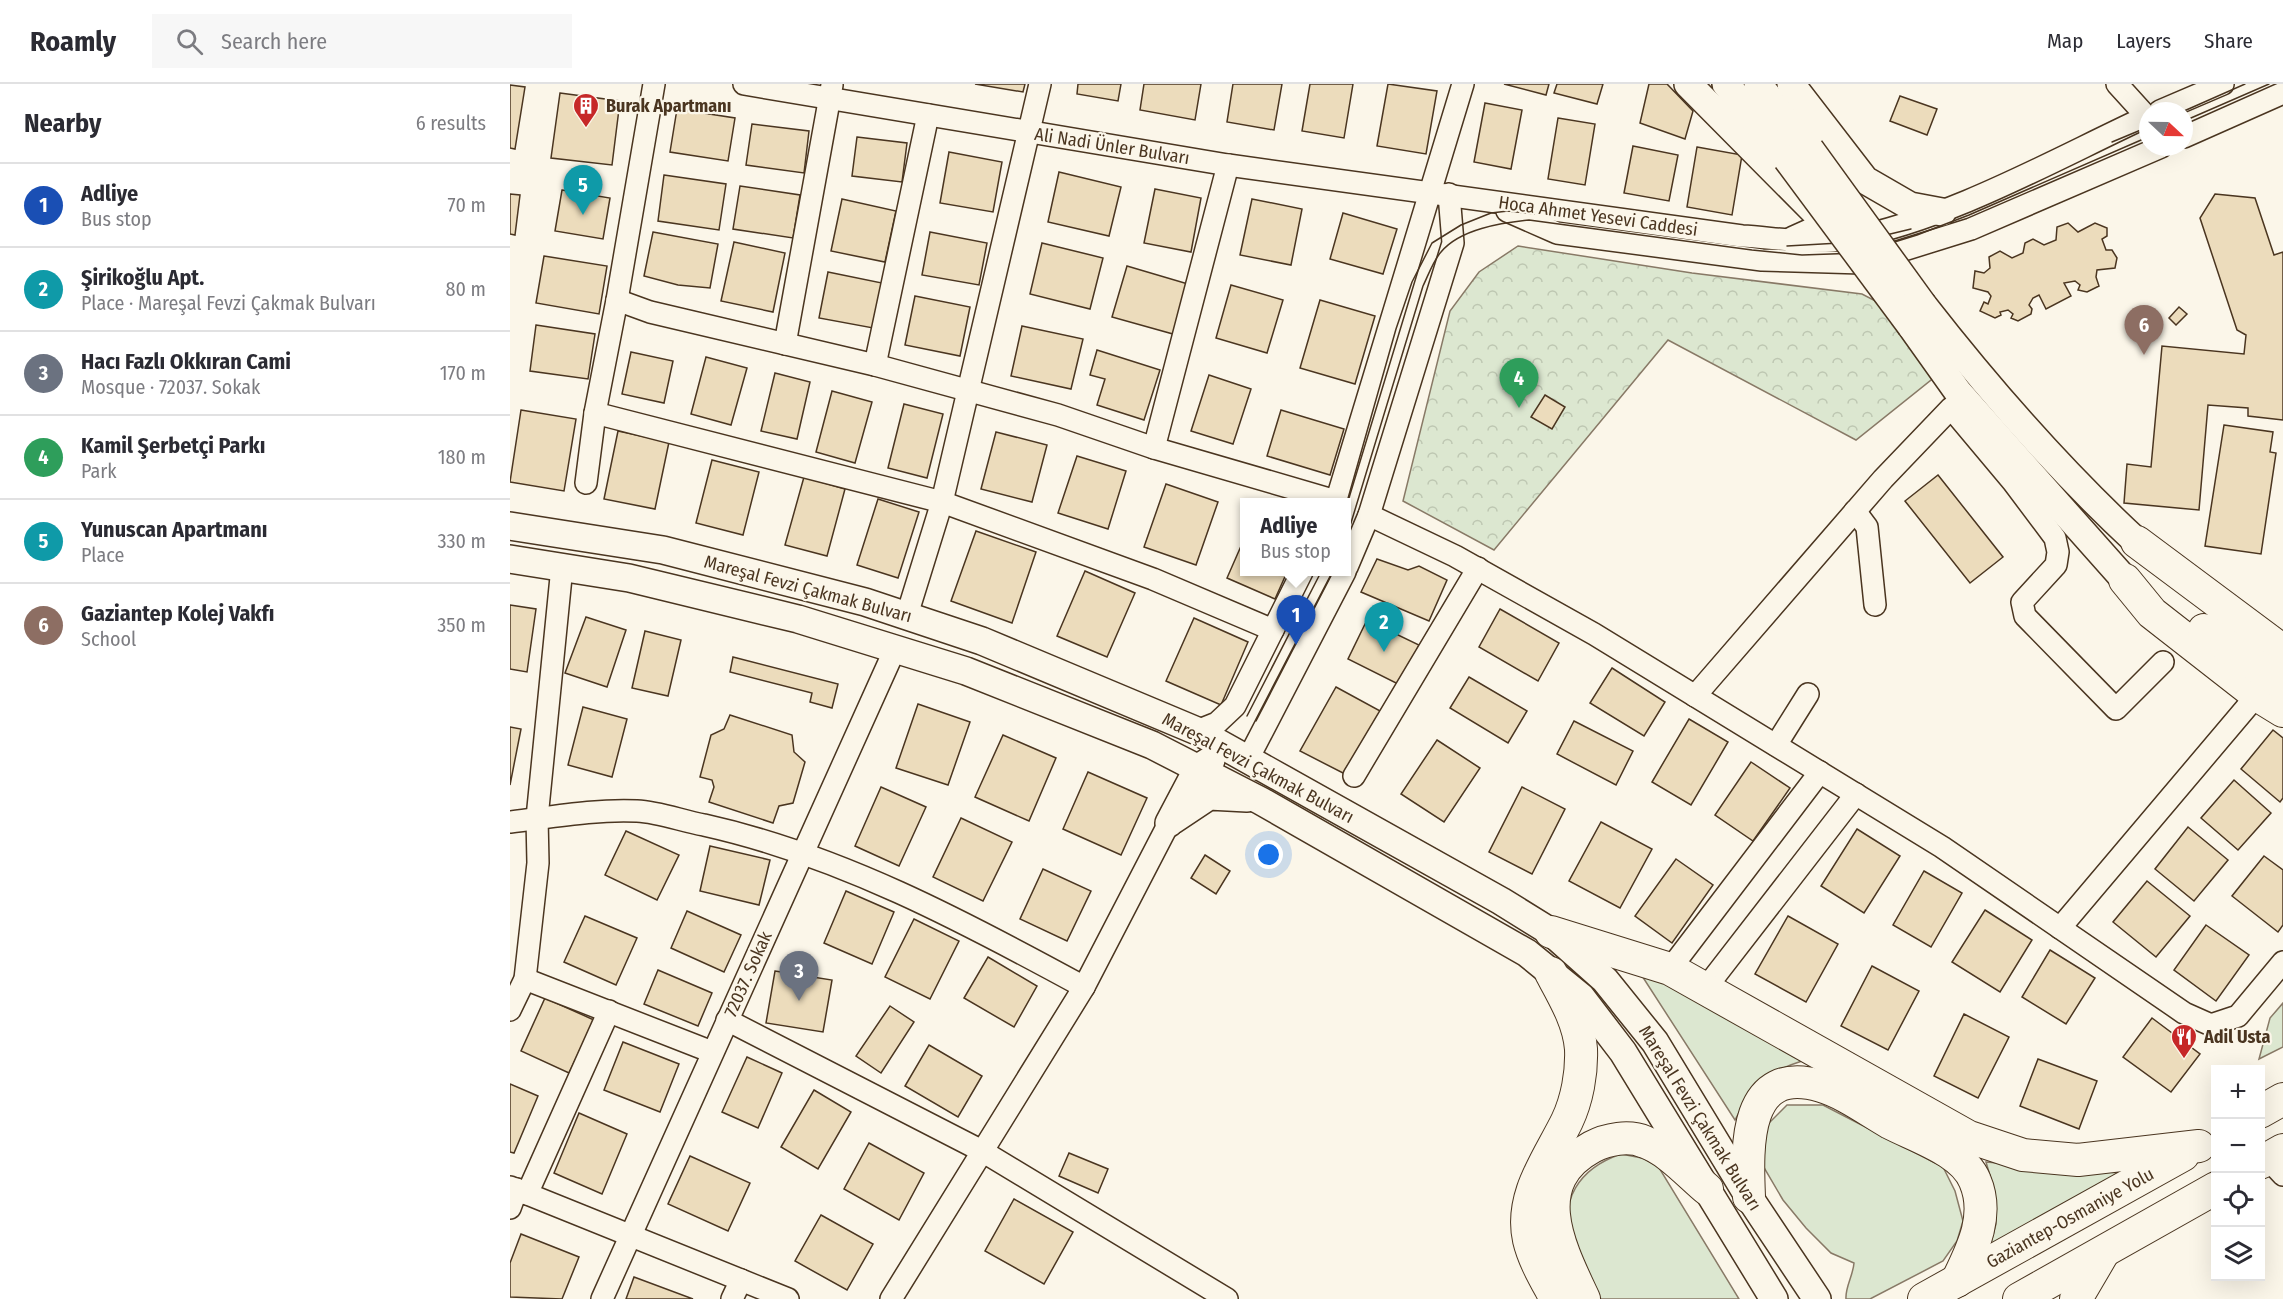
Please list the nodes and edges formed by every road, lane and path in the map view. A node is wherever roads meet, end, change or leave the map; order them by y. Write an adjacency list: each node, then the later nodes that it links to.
1 (654, 84): 27 (street)
2 (744, 84): 11 (street, Ali Nadi Ünler Bulvarı)
3 (1040, 84): 18 (street)
4 (1463, 84): 23 (street)
5 (1688, 84): 26 (main road)
6 (1726, 84): 20 (main road)
7 (1758, 84): 20 (main road)
8 (1791, 84): 25 (main road)
9 (2117, 84): 15 (street)
10 (2223, 84): 12 (street, Hoca Ahmet Yesevi Caddesi)
11 (831, 91): 16 (street, Ali Nadi Ünler Bulvarı); 29 (street)
12 (2184, 91): 14 (street, Hoca Ahmet Yesevi Caddesi)
13 (2283, 93): 19 (street)
14 (2169, 102)
15 (2139, 103)
16 (928, 115): 18 (street, Ali Nadi Ünler Bulvarı); 30 (street)
17 (2139, 121): 25 (street, Hoca Ahmet Yesevi Caddesi)
18 (1029, 132): 22 (street, Ali Nadi Ünler Bulvarı); 31 (street)
19 (2193, 133)
20 (1798, 154): 28 (main road, bridge)
21 (2140, 156): 24 (street, Hoca Ahmet Yesevi Caddesi)
22 (1228, 165): 23 (street, Ali Nadi Ünler Bulvarı); 33 (street)
23 (1439, 193): 24 (street, Ali Nadi Ünler Bulvarı); 36 (street); 39 (street)
24 (1482, 200): 26 (street, Hoca Ahmet Yesevi Caddesi)
25 (1942, 212): 26 (street, Hoca Ahmet Yesevi Caddesi)
26 (1794, 240)
27 (617, 300): 29 (street); 32 (street)
28 (1917, 315): 41 (main road); 48 (main road)
29 (785, 344): 30 (street)
30 (875, 365): 31 (street)
31 (969, 391): 33 (street); 37 (street)
32 (595, 413): 34 (street); 37 (street)
33 (1154, 448): 35 (street)
34 (586, 483)
35 (1323, 498)
36 (1337, 498)
37 (942, 502): 50 (street); 52 (street)
38 (1855, 511): 49 (street); 55 (street); 58 (street)
39 (1369, 514): 42 (street); 45 (street)
40 (510, 526): 50 (main road, Mareşal Fevzi Çakmak Bulvarı)
41 (2137, 542): 51 (highway); 54 (highway)
42 (1351, 557)
43 (510, 559): 44 (main road, Mareşal Fevzi Çakmak Bulvarı)
44 (562, 567): 53 (main road, Mareşal Fevzi Çakmak Bulvarı); 68 (street)
45 (1478, 568): 58 (street); 65 (street)
46 (1300, 576): 52 (street)
47 (1343, 576): 62 (street)
48 (2125, 580): 56 (highway)
49 (1875, 605)
50 (907, 615): 60 (main road, Mareşal Fevzi Çakmak Bulvarı)
51 (2283, 625)
52 (1273, 630): 60 (street)
53 (895, 649): 63 (main road, Mareşal Fevzi Çakmak Bulvarı); 71 (street, 72037. Sokak)
54 (2283, 651)
55 (2163, 662)
56 (2270, 689): 59 (highway); 72 (street)
57 (1808, 694): 61 (street)
58 (1695, 696): 61 (street)
59 (2283, 711)
60 (1197, 731): 62 (main road, Mareşal Fevzi Çakmak Bulvarı)
61 (1776, 745): 64 (street)
62 (1241, 755): 63 (main road); 73 (main road, Mareşal Fevzi Çakmak Bulvarı)
63 (1198, 768): 67 (main road, Mareşal Fevzi Çakmak Bulvarı); 70 (main road)
64 (1820, 772): 66 (street); 75 (street)
65 (1354, 776)
66 (1856, 794): 72 (street); 79 (street)
67 (1261, 801): 70 (main road); 76 (main road, Mareşal Fevzi Çakmak Bulvarı)
68 (537, 819): 69 (street); 71 (street); 77 (street)
69 (510, 822)
70 (1169, 823): 78 (street)
71 (803, 853): 78 (street); 82 (street, 72037. Sokak)
72 (2060, 928): 74 (street)
73 (1551, 932): 75 (highway); 91 (main road, Mareşal Fevzi Çakmak Bulvarı)
74 (2283, 962)
75 (1670, 969): 79 (highway)
76 (1551, 973): 88 (main road, Mareşal Fevzi Çakmak Bulvarı); 101 (highway)
77 (525, 979): 80 (street); 81 (street)
78 (1084, 987): 87 (street)
79 (1705, 989): 86 (highway)
80 (510, 1010)
81 (609, 1011): 83 (street); 90 (street)
82 (727, 1020): 83 (street, 72037. Sokak); 87 (street)
83 (712, 1052): 92 (street, 72037. Sokak)
84 (2283, 1099): 85 (highway)
85 (2265, 1109)
86 (2207, 1142): 95 (highway, Gaziantep-Osmaniye Yolu)
87 (982, 1151): 99 (street); 100 (street)
88 (1707, 1188): 102 (highway); 103 (main road, Mareşal Fevzi Çakmak Bulvarı)
89 (2211, 1191): 93 (highway)
90 (516, 1194): 92 (street)
91 (1749, 1197): 95 (highway); 104 (main road, Mareşal Fevzi Çakmak Bulvarı)
92 (630, 1233): 94 (street); 96 (street, 72037. Sokak)
93 (2105, 1251): 106 (highway); 107 (highway)
94 (741, 1280): 97 (street); 98 (street)
95 (1957, 1281): 105 (highway, Gaziantep-Osmaniye Yolu)
96 (602, 1299)
97 (732, 1299)
98 (788, 1299)
99 (891, 1299)
100 (1227, 1299)
101 (1556, 1299)
102 (1584, 1299)
103 (1774, 1299)
104 (1817, 1299)
105 (1924, 1299)
106 (2019, 1299)
107 (2076, 1299)

